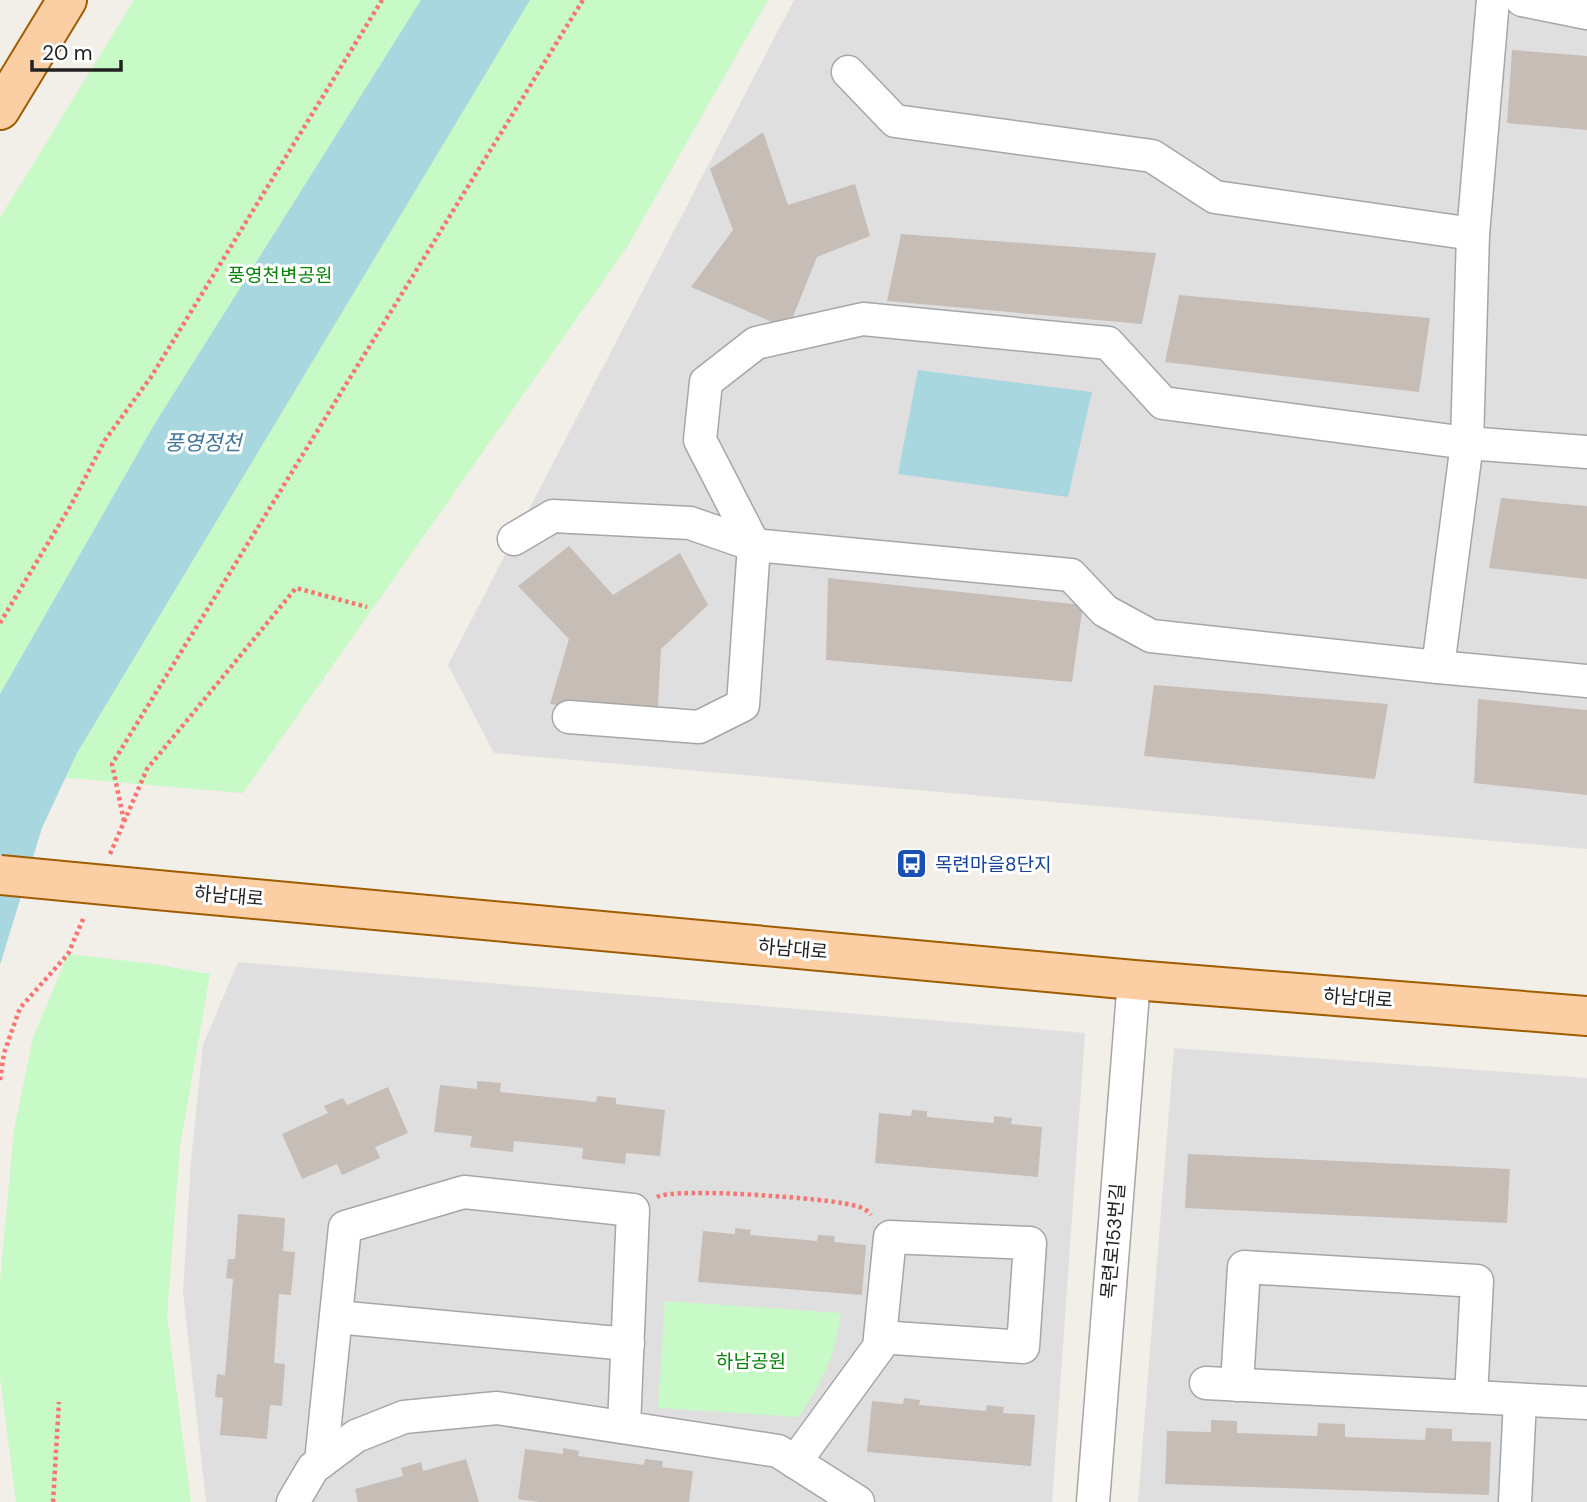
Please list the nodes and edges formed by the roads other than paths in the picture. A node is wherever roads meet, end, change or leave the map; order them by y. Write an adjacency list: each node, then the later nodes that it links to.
1 (67, 0): 6 (main road)
2 (1493, 0): 7 (street)
3 (1522, 0): 4 (street)
4 (1587, 13)
5 (848, 72): 7 (street)
6 (0, 110)
7 (1473, 234): 8 (street)
8 (1467, 443): 9 (street); 11 (street); 12 (street)
9 (1587, 452)
10 (514, 539): 11 (street)
11 (754, 545): 12 (street); 14 (street)
12 (1438, 667): 13 (street)
13 (1587, 681)
14 (569, 717)
15 (0, 875): 16 (main road, 하남대로, bridge)
16 (1134, 980): 17 (main road, 하남대로); 31 (street, 목련로153번길)
17 (1587, 1016)
18 (336, 1317): 20 (street); 20 (street); 27 (street)
19 (880, 1337): 19 (street); 28 (street)
20 (628, 1344): 26 (street)
21 (1206, 1383): 22 (street)
22 (1237, 1385): 23 (street); 23 (street)
23 (1471, 1397): 24 (street)
24 (1521, 1400): 25 (street); 32 (street)
25 (1587, 1403)
26 (624, 1427): 27 (street); 28 (street)
27 (321, 1462): 29 (street)
28 (795, 1462): 30 (street)
29 (293, 1502)
30 (858, 1502)
31 (1093, 1502)
32 (1515, 1502)

